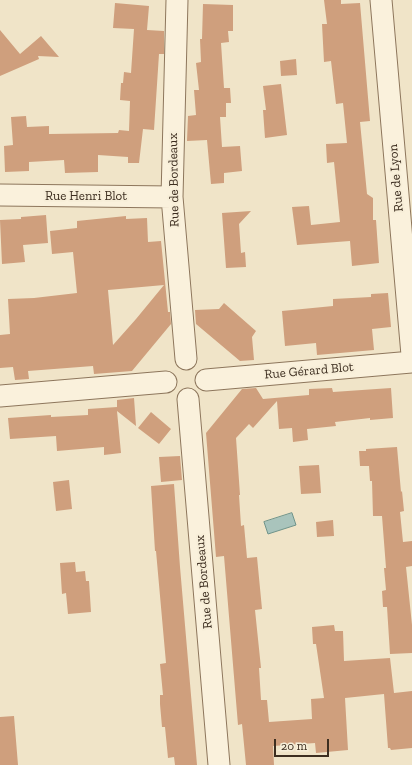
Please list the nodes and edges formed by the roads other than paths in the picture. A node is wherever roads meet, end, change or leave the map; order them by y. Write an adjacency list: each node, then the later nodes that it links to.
1 (177, 0): 4 (street, Rue de Bordeaux)
2 (380, 0): 5 (street, Rue de Lyon)
3 (0, 196): 4 (street, Rue Henri Blot)
4 (172, 197): 6 (street, Rue de Bordeaux)
5 (412, 355)
6 (186, 359): 8 (street); 9 (street)
7 (412, 362): 8 (street, Rue Gérard Blot)
8 (206, 380): 11 (street)
9 (166, 382): 10 (street); 11 (street)
10 (0, 396)
11 (188, 399): 12 (street, Rue de Bordeaux)
12 (219, 765)

